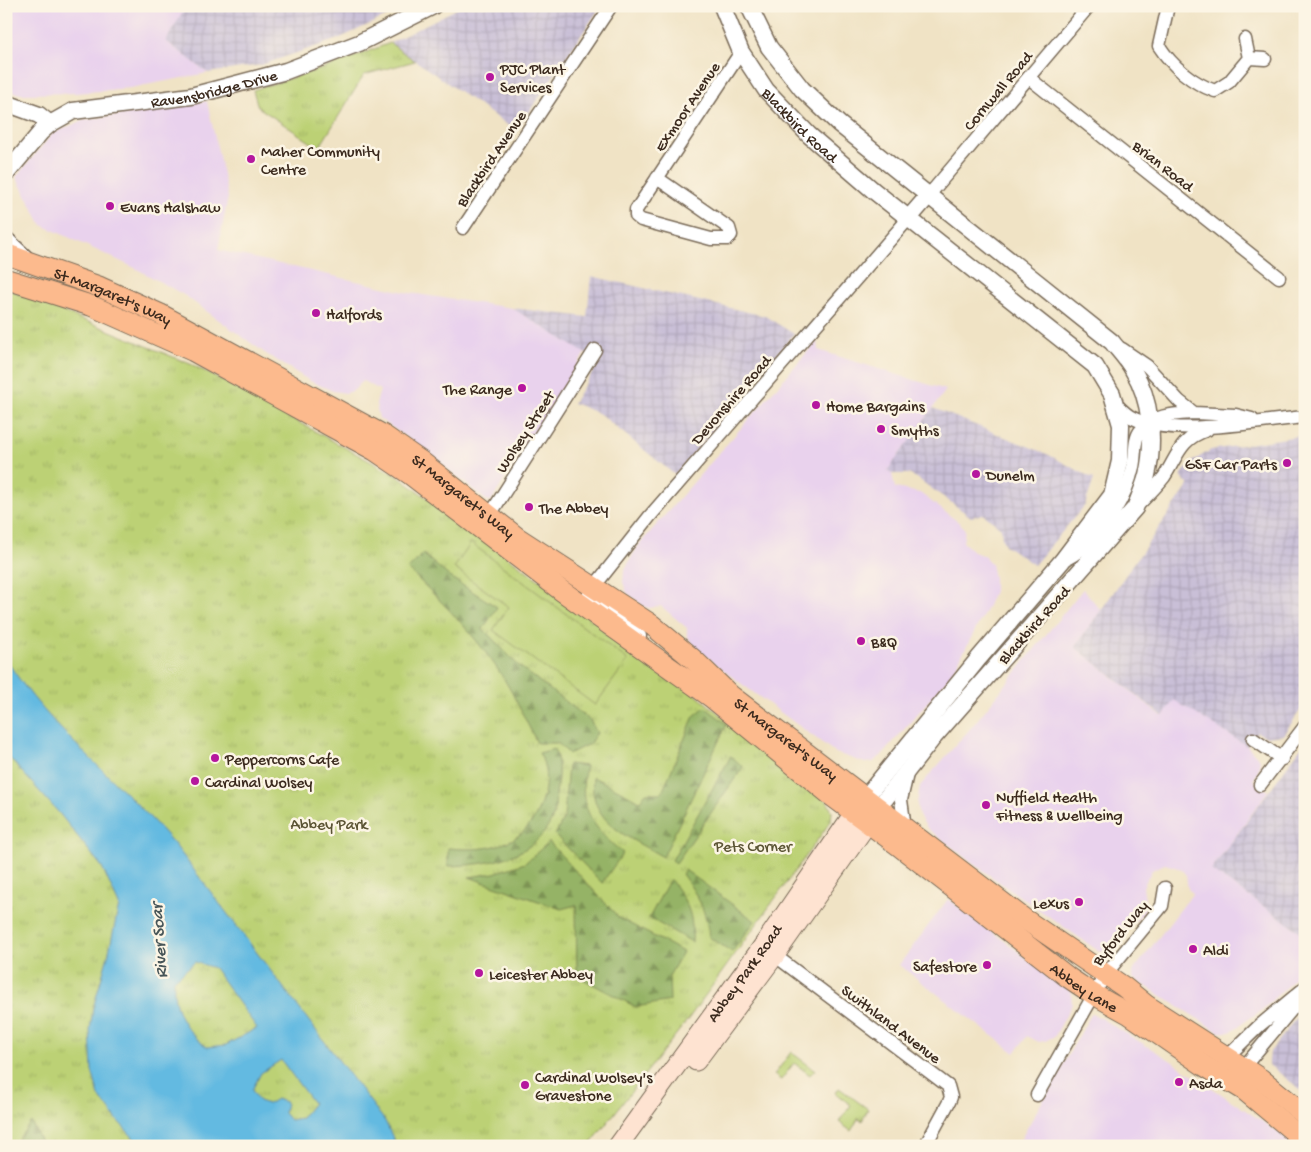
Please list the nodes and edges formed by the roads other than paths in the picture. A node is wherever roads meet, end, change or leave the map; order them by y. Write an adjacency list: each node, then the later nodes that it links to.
1 (434, 6): 13 (street, Ravensbridge Drive)
2 (612, 6): 18 (street, Blackbird Avenue)
3 (722, 6): 8 (street, Blackbird Road)
4 (749, 6): 16 (street, Blackbird Road)
5 (1090, 6): 11 (street, Cornwall Road)
6 (1168, 6): 9 (street)
7 (1245, 39): 9 (street)
8 (742, 52): 15 (street, Exmoor Avenue); 17 (street, Blackbird Road)
9 (1248, 58): 10 (street)
10 (1265, 59)
11 (1029, 78): 16 (street, Cornwall Road); 22 (street, Brian Road)
12 (6, 103): 13 (street)
13 (50, 124): 14 (street, Ravensbridge Drive)
14 (6, 174)
15 (657, 178): 15 (street, Exmoor Avenue)
16 (929, 196): 17 (street); 24 (street, Blackbird Road)
17 (909, 218): 26 (street, Blackbird Road); 35 (street, Devonshire Road)
18 (463, 228)
19 (6, 240): 21 (street)
20 (6, 254): 21 (main road, St Margaret's Way)
21 (26, 259): 33 (main road, St Margaret's Way)
22 (1280, 277)
23 (6, 279): 33 (main road, St Margaret's Way)
24 (1112, 342): 27 (street); 30 (street, Blackbird Road)
25 (595, 350): 33 (street, Wolsey Street)
26 (1115, 403): 30 (street); 34 (street, Blackbird Road)
27 (1194, 413): 29 (street); 30 (street)
28 (1305, 417): 29 (street)
29 (1261, 421): 31 (street)
30 (1149, 423): 31 (street); 32 (street, Blackbird Road); 34 (street, Blackbird Road)
31 (1222, 425): 32 (street)
32 (1135, 508): 38 (street, Blackbird Road)
33 (484, 523): 35 (main road, St Margaret's Way); 36 (main road, St Margaret's Way)
34 (1062, 562): 37 (street, Blackbird Road)
35 (595, 586): 36 (street, Devonshire Road); 39 (street); 45 (main road, St Margaret's Way)
36 (580, 604): 39 (main road, St Margaret's Way)
37 (1014, 617): 38 (street); 45 (street, Blackbird Road)
38 (1028, 630): 43 (street, Blackbird Road)
39 (662, 663): 45 (main road, St Margaret's Way)
40 (1305, 726): 42 (street)
41 (1252, 738): 42 (street)
42 (1282, 759): 44 (street)
43 (908, 769): 45 (street, Blackbird Road); 46 (street)
44 (1260, 785)
45 (866, 811): 46 (main road, Abbey Lane); 48 (main road, Abbey Park Road); 51 (main road, Abbey Lane)
46 (906, 828): 49 (main road, Abbey Lane)
47 (1165, 888): 49 (street, Byford Way)
48 (769, 950): 58 (main road, Abbey Park Road); 59 (main road, Abbey Park Road); 60 (street, Swithland Avenue)
49 (1105, 975): 51 (street, Byford Way); 52 (main road, Abbey Lane)
50 (1304, 988): 52 (street); 52 (street)
51 (1092, 994): 53 (main road, Abbey Lane); 55 (street, Byford Way)
52 (1234, 1064): 53 (street); 54 (street); 56 (main road, Abbey Lane)
53 (1203, 1065): 54 (main road, Abbey Lane)
54 (1244, 1090): 57 (main road, Abbey Lane)
55 (1037, 1095)
56 (1302, 1113)
57 (1305, 1141)
58 (618, 1146)
59 (633, 1146)
60 (926, 1146)

